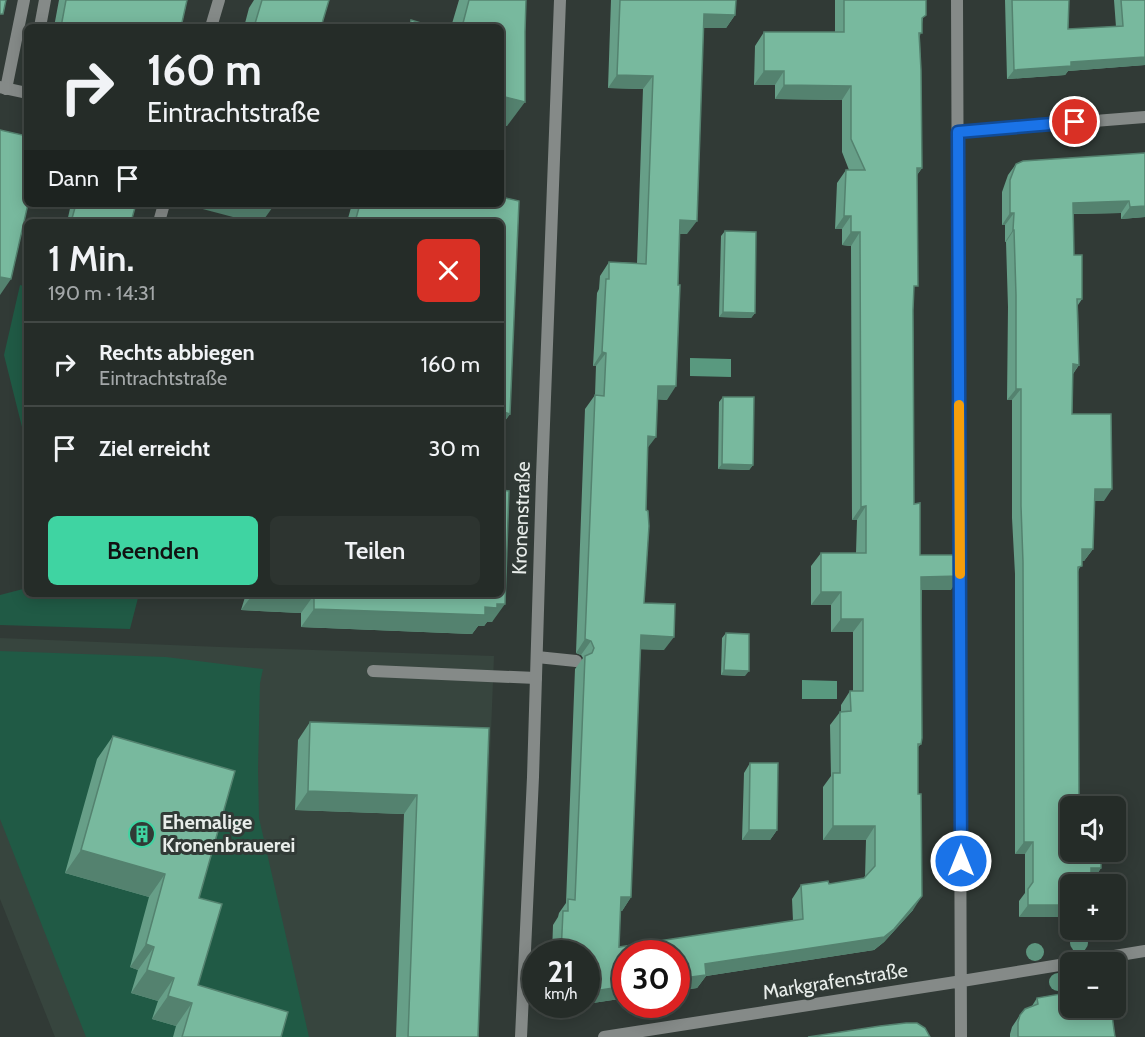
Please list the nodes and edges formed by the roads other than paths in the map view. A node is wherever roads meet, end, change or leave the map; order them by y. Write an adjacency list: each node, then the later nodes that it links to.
1 (24, 0): 8 (street)
2 (45, 0): 6 (street)
3 (219, 0): 7 (street)
4 (560, 0): 12 (street, Kronenstraße)
5 (957, 0): 11 (street)
6 (41, 24)
7 (212, 24)
8 (3, 88): 9 (street)
9 (24, 92)
10 (1145, 117): 11 (street)
11 (958, 132): 17 (street)
12 (537, 657): 13 (street); 15 (street, Kronenstraße)
13 (576, 661)
14 (374, 671): 15 (street)
15 (536, 678): 18 (street, Kronenstraße)
16 (1145, 951): 17 (street, Markgrafenstraße)
17 (962, 981): 19 (street, Markgrafenstraße); 20 (street)
18 (521, 1037)
19 (604, 1037)
20 (962, 1037)

